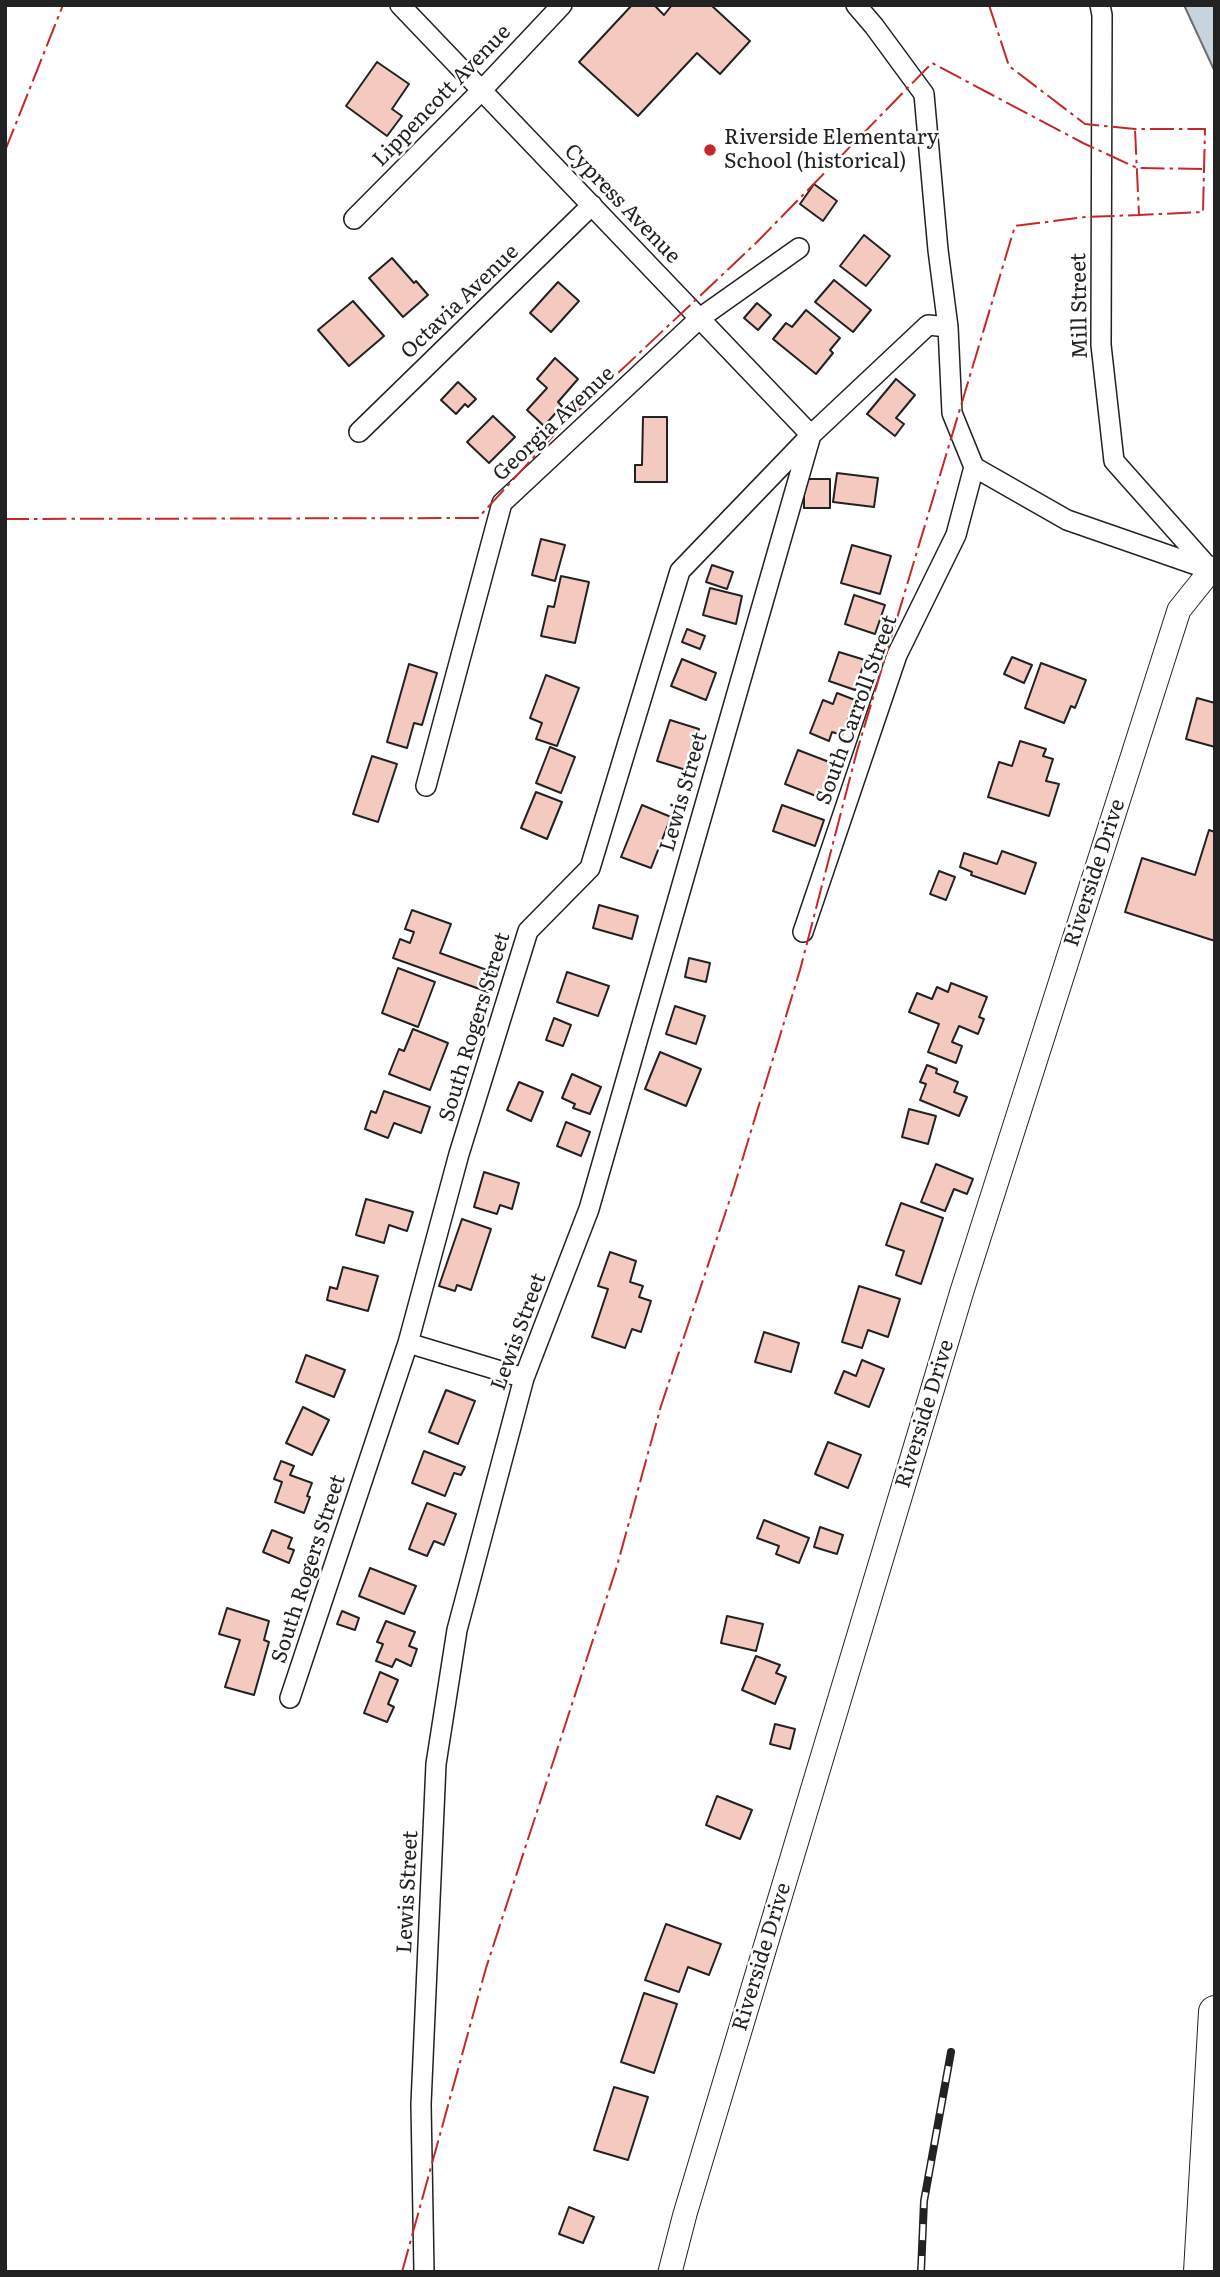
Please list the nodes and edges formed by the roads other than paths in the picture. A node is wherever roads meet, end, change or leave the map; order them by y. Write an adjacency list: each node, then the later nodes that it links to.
1 (400, 5): 5 (street, Cypress Avenue)
2 (562, 5): 5 (street, Lippencott Avenue)
3 (856, 5): 10 (street)
4 (1100, 5): 14 (street, Mill Street)
5 (481, 91): 6 (street, Cypress Avenue); 7 (street, Lippencott Avenue)
6 (592, 205): 9 (street, Cypress Avenue); 11 (street, Octavia Avenue)
7 (354, 219)
8 (799, 248): 9 (street, Georgia Avenue)
9 (700, 318): 12 (street, Cypress Avenue); 15 (street, Georgia Avenue)
10 (948, 327): 12 (street, South Rogers Street); 13 (street)
11 (359, 432)
12 (811, 435): 17 (street, South Rogers Street); 18 (street, Lewis Street)
13 (974, 467): 14 (street); 16 (street, South Carroll Street)
14 (1213, 569): 22 (street, Riverside Drive)
15 (426, 786)
16 (803, 932)
17 (408, 1343): 18 (street); 19 (street, South Rogers Street)
18 (524, 1378): 21 (street, Lewis Street)
19 (290, 1698)
20 (1215, 2012): 23 (highway)
21 (424, 2272)
22 (670, 2272)
23 (1200, 2272)

